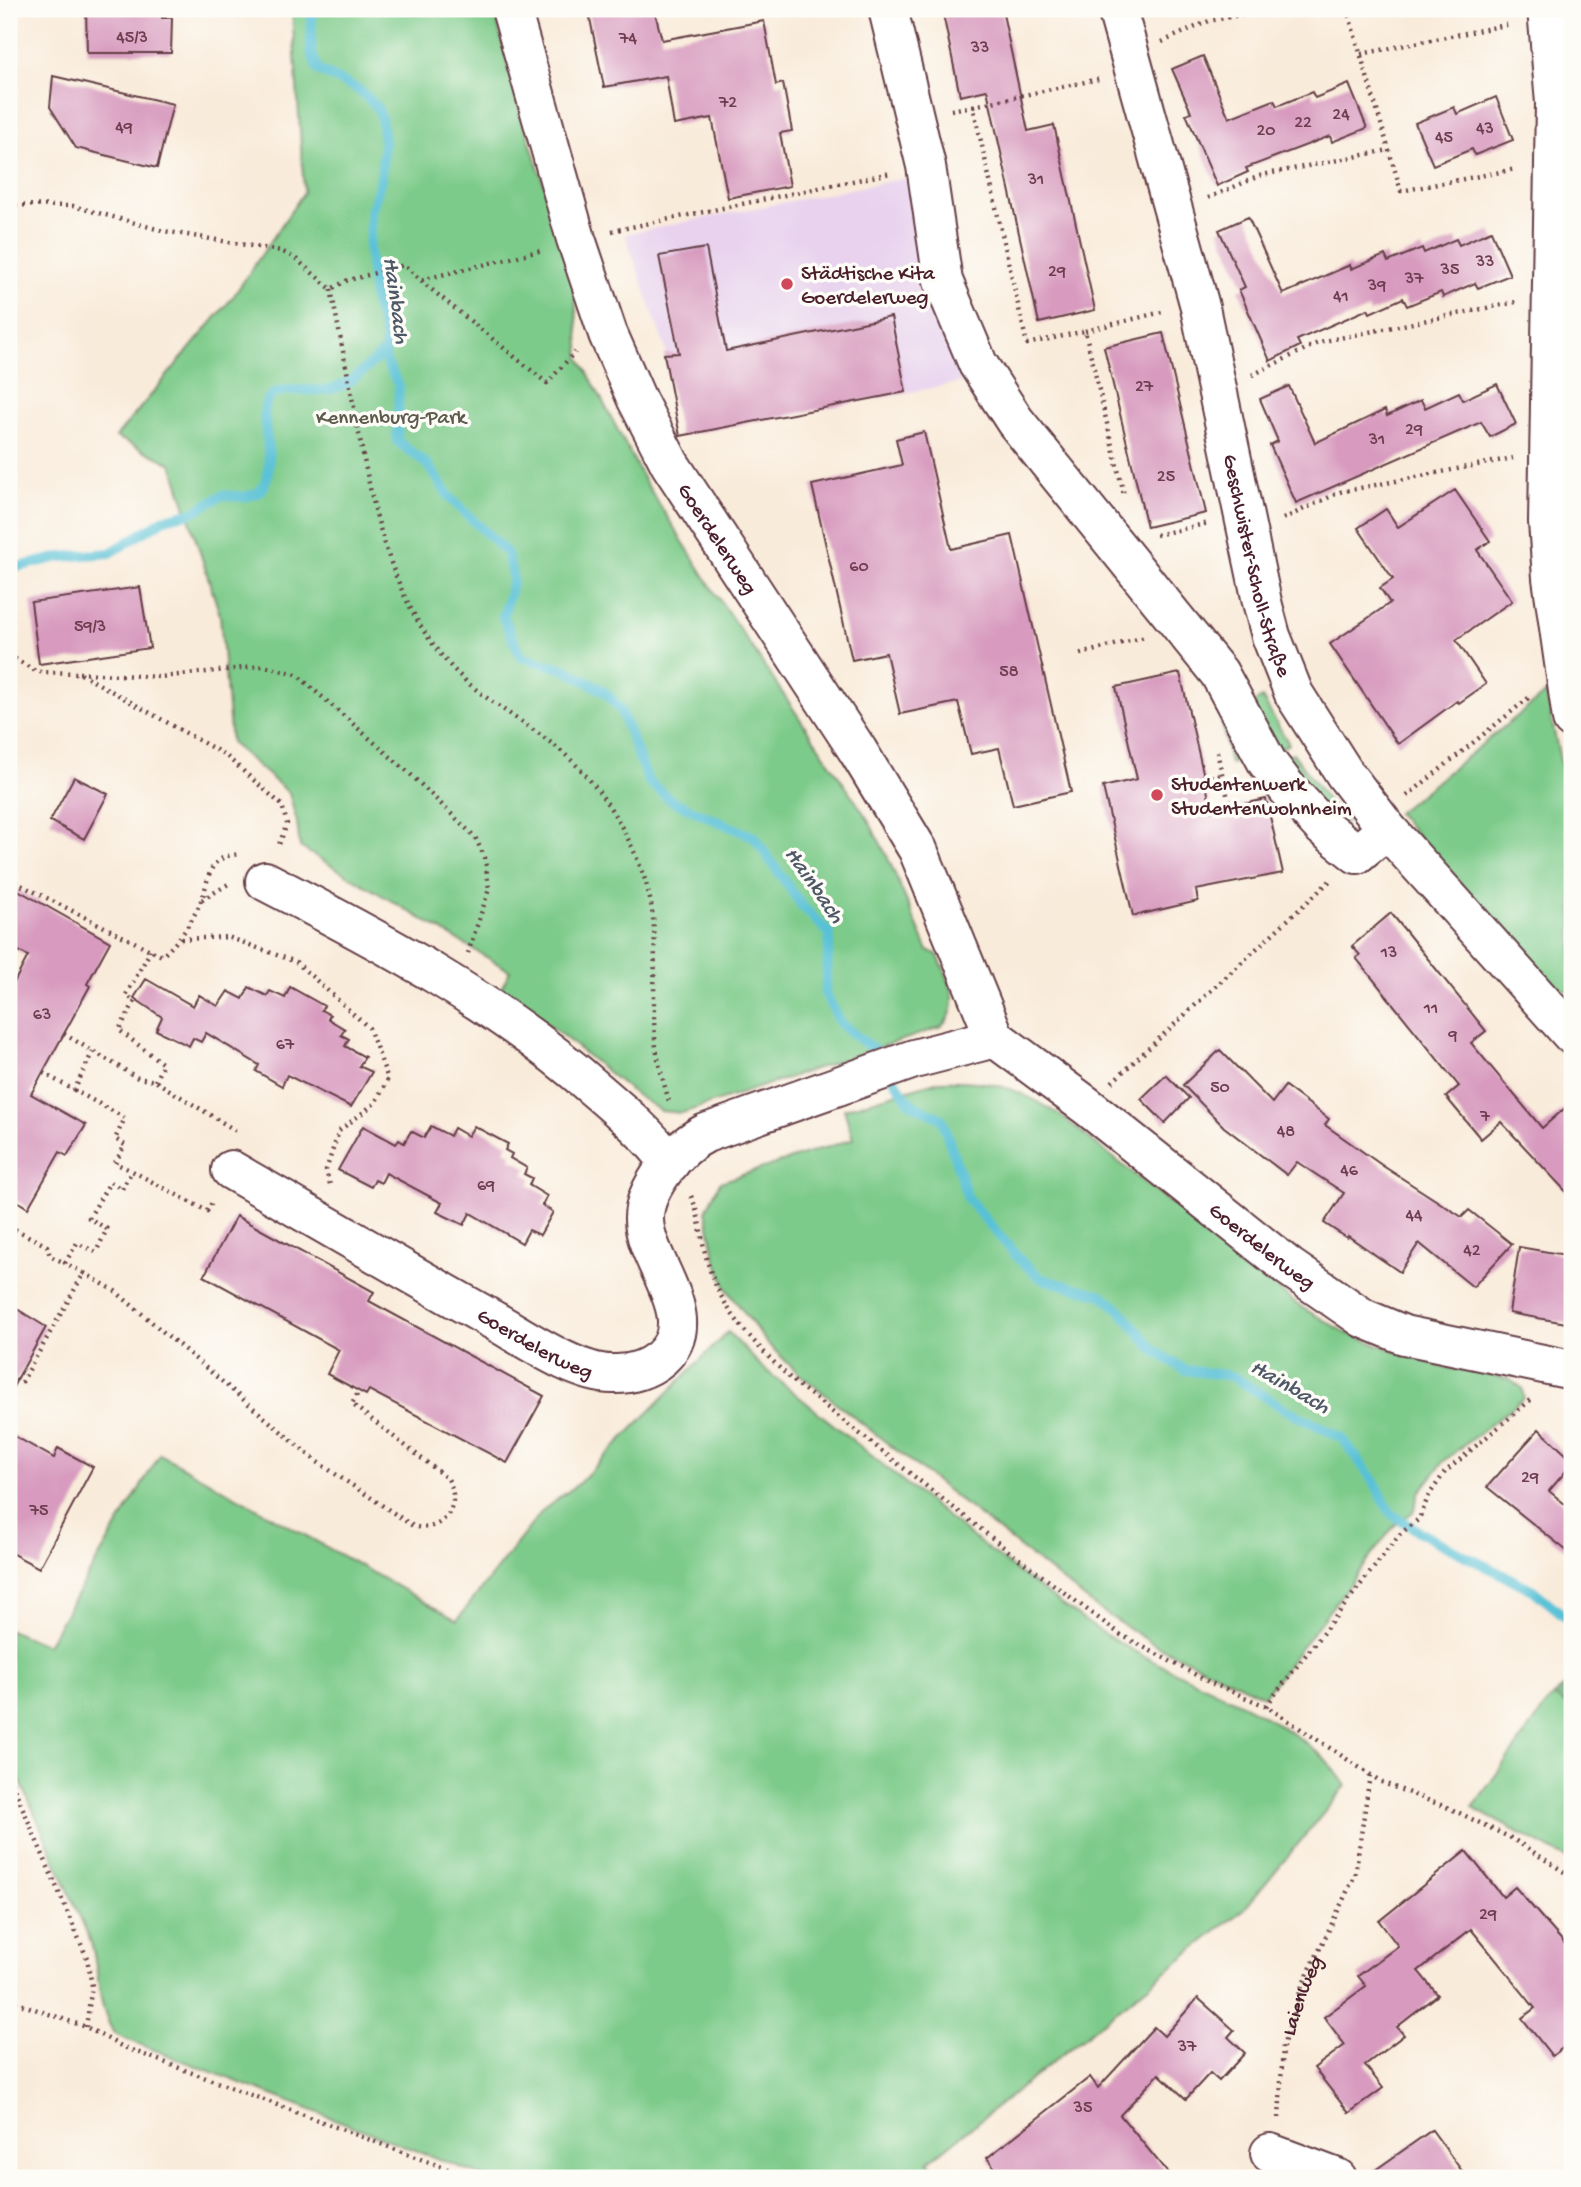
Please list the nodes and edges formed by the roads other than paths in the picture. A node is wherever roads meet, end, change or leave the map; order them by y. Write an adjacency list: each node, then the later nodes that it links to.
1 (511, 9): 9 (street, Goerdelerweg)
2 (888, 9): 6 (street)
3 (1117, 9): 6 (street, Geschwister-Scholl-Straße)
4 (1531, 16): 5 (street)
5 (1572, 719)
6 (1382, 823): 8 (street, Geschwister-Scholl-Straße)
7 (249, 881): 10 (street)
8 (1572, 1035)
9 (995, 1038): 10 (street); 12 (street, Goerdelerweg)
10 (677, 1154): 11 (street, Goerdelerweg)
11 (231, 1170)
12 (1572, 1370)
13 (1270, 2153): 14 (street)
14 (1337, 2178)

